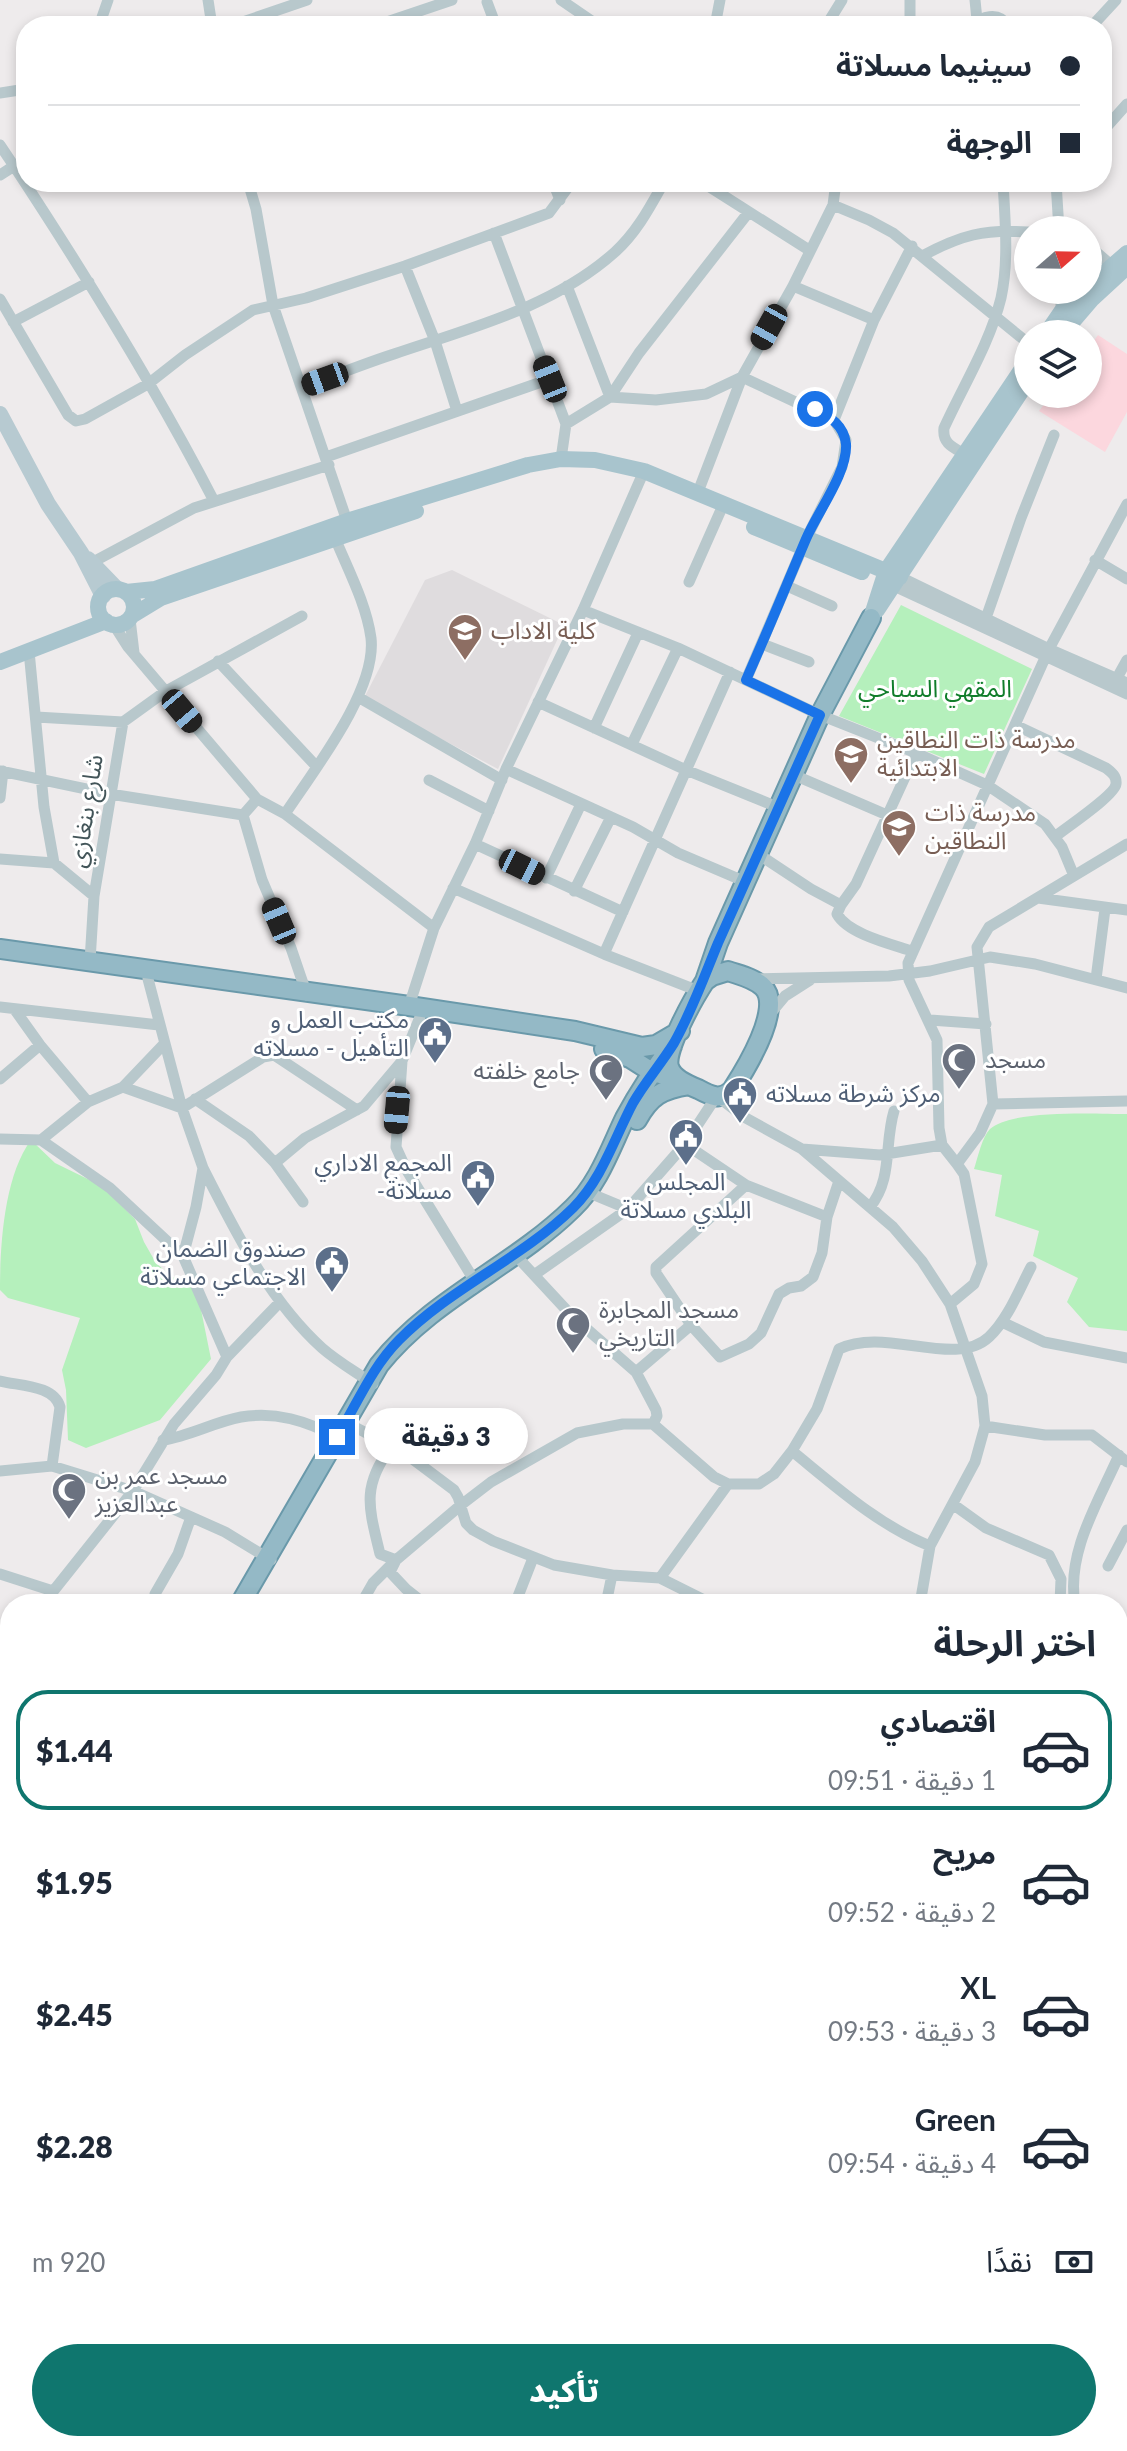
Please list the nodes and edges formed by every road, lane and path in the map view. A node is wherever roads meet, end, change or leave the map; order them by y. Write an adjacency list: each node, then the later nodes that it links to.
1 (307, 0): 6 (street)
2 (452, 0): 5 (street)
3 (561, 0): 8 (street)
4 (1116, 0): 9 (street)
5 (426, 4): 7 (street)
6 (260, 16)
7 (398, 16)
8 (584, 16)
9 (1101, 16)
10 (1127, 104): 11 (street)
11 (1112, 121)
12 (0, 145): 13 (street)
13 (14, 166): 14 (street); 15 (street)
14 (16, 169)
15 (0, 175)
16 (31, 192): 40 (street)
17 (251, 192): 46 (street)
18 (557, 192): 25 (street)
19 (565, 192): 25 (street)
20 (658, 192): 41 (street)
21 (717, 192): 27 (street)
22 (833, 192): 26 (street)
23 (1003, 192): 29 (street)
24 (1057, 192): 28 (street)
25 (560, 200): 31 (street)
26 (833, 205): 32 (street); 33 (street)
27 (748, 213): 33 (street); 61 (street)
28 (1058, 216)
29 (1005, 231): 30 (street); 36 (street); 49 (street)
30 (1014, 231)
31 (494, 233): 37 (street); 47 (street)
32 (912, 246): 36 (street); 50 (street)
33 (809, 250): 42 (street)
34 (1127, 253): 38 (main road)
35 (1102, 255): 38 (street)
36 (922, 256): 49 (street)
37 (405, 266): 46 (street); 55 (street)
38 (1120, 268): 39 (main road); 52 (main road)
39 (1102, 279)
40 (89, 282): 53 (street); 58 (street)
41 (567, 286): 47 (street); 61 (street)
42 (793, 286): 50 (street); 56 (street)
43 (0, 299): 53 (street)
44 (1061, 304): 48 (street)
45 (1070, 304): 48 (main road)
46 (273, 305): 58 (street); 60 (street)
47 (523, 309): 55 (street); 57 (street)
48 (1061, 312): 51 (main road)
49 (995, 318): 54 (street); 68 (street)
50 (874, 320): 65 (street)
51 (1056, 320)
52 (1074, 320)
53 (13, 322): 58 (street)
54 (1014, 332)
55 (435, 341): 60 (street); 63 (street)
56 (742, 377): 61 (street); 65 (street); 72 (street)
57 (550, 379): 63 (street); 66 (street)
58 (148, 384): 73 (street)
59 (1014, 384): 68 (main road)
60 (302, 388): 70 (street)
61 (610, 397): 66 (street)
62 (1014, 400): 68 (main road)
63 (457, 411): 70 (street)
64 (0, 414): 78 (main road)
65 (834, 420): 77 (street)
66 (566, 424): 69 (street)
67 (1054, 435): 89 (street)
68 (970, 458): 80 (main road)
69 (561, 459): 71 (main road); 76 (main road)
70 (327, 461): 73 (street); 76 (street)
71 (642, 475): 72 (main road); 75 (main road); 76 (main road); 86 (street)
72 (698, 492): 75 (main road)
73 (214, 501): 78 (street)
74 (1127, 504): 79 (street)
75 (722, 507): 77 (main road); 82 (street)
76 (338, 529): 85 (main road); 105 (street)
77 (805, 542): 80 (main road); 83 (street)
78 (87, 557): 85 (main road)
79 (1095, 560): 81 (street); 94 (street)
80 (891, 579): 88 (main road); 89 (street); 94 (street)
81 (1127, 579)
82 (689, 582)
83 (787, 586): 84 (street); 91 (street)
84 (832, 606)
85 (116, 608): 93 (main road); 95 (main road); 103 (street)
86 (583, 610): 90 (street); 106 (street)
87 (302, 616): 97 (street)
88 (871, 618): 107 (highway)
89 (986, 618): 94 (street)
90 (638, 633): 92 (street); 111 (street)
91 (762, 644): 99 (street); 101 (street)
92 (678, 648): 100 (street); 112 (street)
93 (29, 651): 98 (main road); 108 (street)
94 (1047, 652): 102 (street); 104 (street); 110 (street)
95 (0, 654)
96 (1127, 660): 102 (street)
97 (218, 661): 103 (street); 114 (street)
98 (0, 662)
99 (809, 662)
100 (730, 672): 101 (street); 115 (street)
101 (746, 680): 107 (street)
102 (1122, 681)
103 (166, 691): 109 (street); 124 (street)
104 (1127, 694)
105 (358, 697): 114 (street); 117 (street)
106 (538, 702): 111 (street); 117 (street)
107 (820, 715): 113 (street); 118 (highway)
108 (36, 717): 109 (street); 119 (street)
109 (123, 722): 122 (street, شارع بنغازي)
110 (1015, 725): 121 (street); 132 (street)
111 (594, 728): 112 (street)
112 (632, 744): 115 (street)
113 (916, 753): 121 (street); 130 (street)
114 (316, 766): 128 (street)
115 (686, 770): 126 (street); 133 (street)
116 (1, 771): 119 (street); 123 (street)
117 (504, 775): 125 (street); 127 (street)
118 (794, 775): 126 (highway); 130 (street)
119 (41, 779): 122 (street); 138 (street)
120 (429, 780): 127 (street)
121 (987, 785): 132 (street); 153 (street)
122 (110, 794): 129 (street); 144 (street, شارع بنغازي)
123 (0, 798)
124 (257, 799): 128 (street); 129 (street)
125 (581, 804): 131 (street); 140 (street)
126 (780, 808): 136 (highway)
127 (489, 811): 134 (street)
128 (285, 814): 150 (street)
129 (243, 815): 166 (street)
130 (887, 815): 146 (street)
131 (611, 817): 133 (street); 143 (street)
132 (1056, 836): 139 (street)
133 (657, 840): 141 (street); 149 (street)
134 (475, 844): 140 (street); 142 (street)
135 (1125, 848): 139 (street)
136 (758, 854): 141 (highway); 146 (street)
137 (0, 859): 138 (street)
138 (54, 863): 144 (street)
139 (1074, 876): 145 (street)
140 (546, 878): 143 (street)
141 (746, 882): 151 (highway)
142 (453, 888): 150 (street); 154 (street)
143 (574, 891): 149 (street)
144 (94, 896): 157 (street, شارع بنغازي)
145 (1038, 898): 147 (street); 156 (street)
146 (841, 905): 153 (street)
147 (1105, 909): 148 (street); 163 (street)
148 (1127, 910)
149 (623, 912): 154 (street)
150 (434, 928): 169 (street)
151 (718, 943): 158 (highway); 164 (highway)
152 (0, 949): 157 (highway)
153 (912, 951): 159 (street)
154 (604, 954): 164 (street)
155 (0, 957): 161 (highway)
156 (978, 959): 159 (street); 163 (street); 173 (street)
157 (90, 961): 166 (highway)
158 (728, 971): 162 (highway); 164 (highway)
159 (908, 975): 160 (street); 171 (street)
160 (815, 978): 162 (street); 170 (street)
161 (148, 979): 166 (highway); 174 (street)
162 (750, 979): 170 (highway)
163 (1096, 979): 165 (street)
164 (702, 986): 175 (highway)
165 (1127, 988)
166 (307, 996): 169 (highway)
167 (0, 1007): 168 (street)
168 (15, 1010): 174 (street); 177 (street)
169 (415, 1012): 172 (highway); 178 (street)
170 (770, 1014): 183 (highway)
171 (930, 1020): 173 (street); 194 (street)
172 (488, 1024): 175 (highway); 179 (highway)
173 (986, 1024): 187 (street)
174 (159, 1025): 176 (street)
175 (676, 1038): 179 (highway); 181 (highway)
176 (164, 1044): 182 (street); 188 (street)
177 (40, 1045): 180 (street); 186 (street)
178 (402, 1061): 189 (street); 211 (street)
179 (652, 1072): 181 (highway); 202 (highway)
180 (0, 1079)
181 (683, 1082): 183 (highway); 202 (highway)
182 (123, 1087): 186 (street); 188 (street)
183 (717, 1097): 193 (street); 195 (street)
184 (195, 1099): 188 (street); 189 (street); 197 (street)
185 (1127, 1101): 187 (street)
186 (88, 1102): 192 (street)
187 (993, 1104): 198 (street)
188 (182, 1108): 199 (street)
189 (357, 1110): 197 (street)
190 (894, 1111): 196 (street)
191 (0, 1139): 192 (street)
192 (41, 1140): 207 (street)
193 (685, 1144): 201 (street); 205 (street)
194 (942, 1145): 196 (street); 198 (street)
195 (802, 1149): 196 (street); 200 (street)
196 (886, 1154): 204 (street)
197 (275, 1163): 203 (street)
198 (957, 1164): 213 (street)
199 (203, 1168): 207 (street); 212 (street)
200 (839, 1181): 204 (street); 206 (street)
201 (746, 1185): 206 (street); 215 (street)
202 (592, 1193): 205 (street); 208 (highway); 211 (highway)
203 (303, 1202)
204 (870, 1207): 213 (street)
205 (628, 1209): 210 (street)
206 (827, 1217): 215 (street)
207 (183, 1256): 217 (street)
208 (521, 1261): 210 (street); 211 (highway)
209 (1031, 1267): 214 (street)
210 (534, 1275): 219 (street)
211 (472, 1289): 220 (highway)
212 (280, 1302): 217 (street); 220 (street)
213 (950, 1304): 216 (street)
214 (1002, 1322): 216 (street); 218 (street)
215 (691, 1325): 219 (street)
216 (967, 1348): 223 (street); 227 (street)
217 (227, 1357): 225 (street)
218 (1127, 1358)
219 (636, 1372): 222 (street)
220 (372, 1383): 224 (highway)
221 (1, 1384): 229 (street)
222 (653, 1424): 231 (street); 233 (street)
223 (985, 1426): 228 (street); 234 (street)
224 (345, 1431): 225 (street); 226 (street); 239 (highway)
225 (163, 1440): 232 (street)
226 (391, 1447): 233 (street); 240 (street)
227 (792, 1451): 231 (street); 237 (street)
228 (1123, 1458): 257 (street)
229 (52, 1466): 230 (street); 232 (street)
230 (0, 1472)
231 (728, 1484): 244 (street)
232 (133, 1491): 235 (street); 245 (street)
233 (461, 1505): 238 (street); 240 (street)
234 (954, 1505): 237 (street); 256 (street)
235 (191, 1517): 239 (street); 247 (street)
236 (1127, 1530): 241 (street)
237 (930, 1546): 255 (street)
238 (533, 1558): 243 (street); 252 (street)
239 (270, 1560): 248 (highway); 249 (highway)
240 (396, 1560): 250 (street); 251 (street)
241 (1108, 1566)
242 (0, 1574): 245 (street)
243 (612, 1575): 244 (street); 253 (street)
244 (660, 1578): 254 (street)
245 (53, 1591): 246 (street)
246 (51, 1594)
247 (155, 1594)
248 (247, 1594)
249 (255, 1594)
250 (367, 1594)
251 (414, 1594)
252 (519, 1594)
253 (608, 1594)
254 (692, 1594)
255 (922, 1594)
256 (1060, 1594)
257 (1074, 1594)

